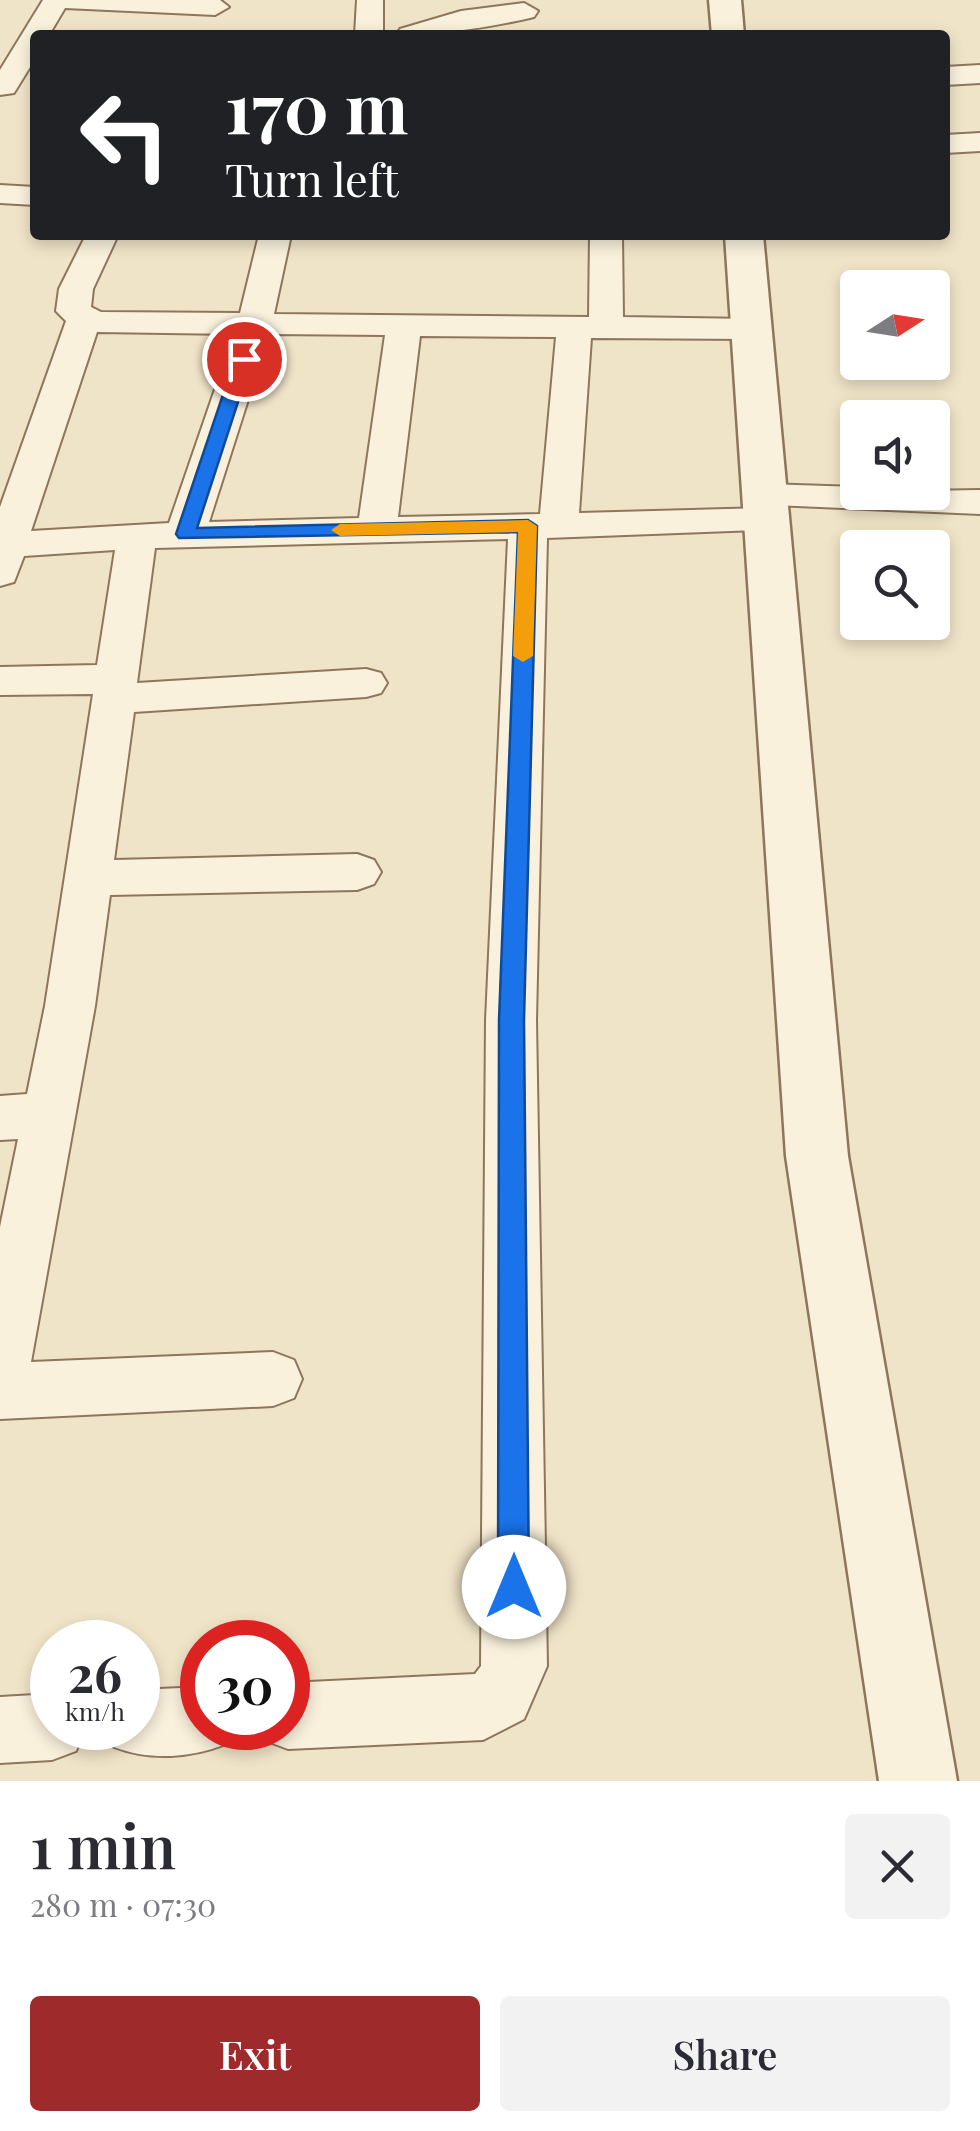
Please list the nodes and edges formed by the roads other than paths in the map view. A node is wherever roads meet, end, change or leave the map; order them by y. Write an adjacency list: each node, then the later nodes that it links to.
1 (56, 0): 7 (street)
2 (65, 0): 5 (street)
3 (370, 0): 9 (street)
4 (726, 0): 11 (street)
5 (216, 3): 8 (street)
6 (526, 15): 10 (street)
7 (40, 30)
8 (202, 30)
9 (369, 30)
10 (426, 30)
11 (728, 30)
12 (0, 44): 13 (street)
13 (30, 44)
14 (30, 47): 17 (street)
15 (980, 74): 16 (street)
16 (950, 76)
17 (4, 86)
18 (980, 142): 19 (street)
19 (950, 144)
20 (0, 194): 21 (street)
21 (30, 196)
22 (100, 240): 26 (street)
23 (274, 240): 27 (street)
24 (605, 240): 29 (street)
25 (744, 240): 30 (street)
26 (85, 317): 27 (street); 37 (street)
27 (255, 324): 28 (street); 35 (street)
28 (404, 326): 29 (street); 34 (street)
29 (590, 328): 30 (street); 33 (street)
30 (751, 329): 32 (street)
31 (980, 502): 32 (street)
32 (766, 508): 33 (street); 50 (street)
33 (544, 525): 34 (street); 47 (street)
34 (377, 529): 35 (street)
35 (185, 534): 36 (street)
36 (137, 536): 37 (street); 40 (street)
37 (2, 554)
38 (0, 681): 40 (street)
39 (366, 682): 40 (street)
40 (115, 689): 42 (street)
41 (356, 872): 42 (street)
42 (88, 878): 43 (street)
43 (25, 1116): 44 (street)
44 (0, 1372)
45 (273, 1379): 46 (street)
46 (0, 1391)
47 (310, 1715)
48 (30, 1728): 49 (street)
49 (0, 1730)
50 (918, 1781)

